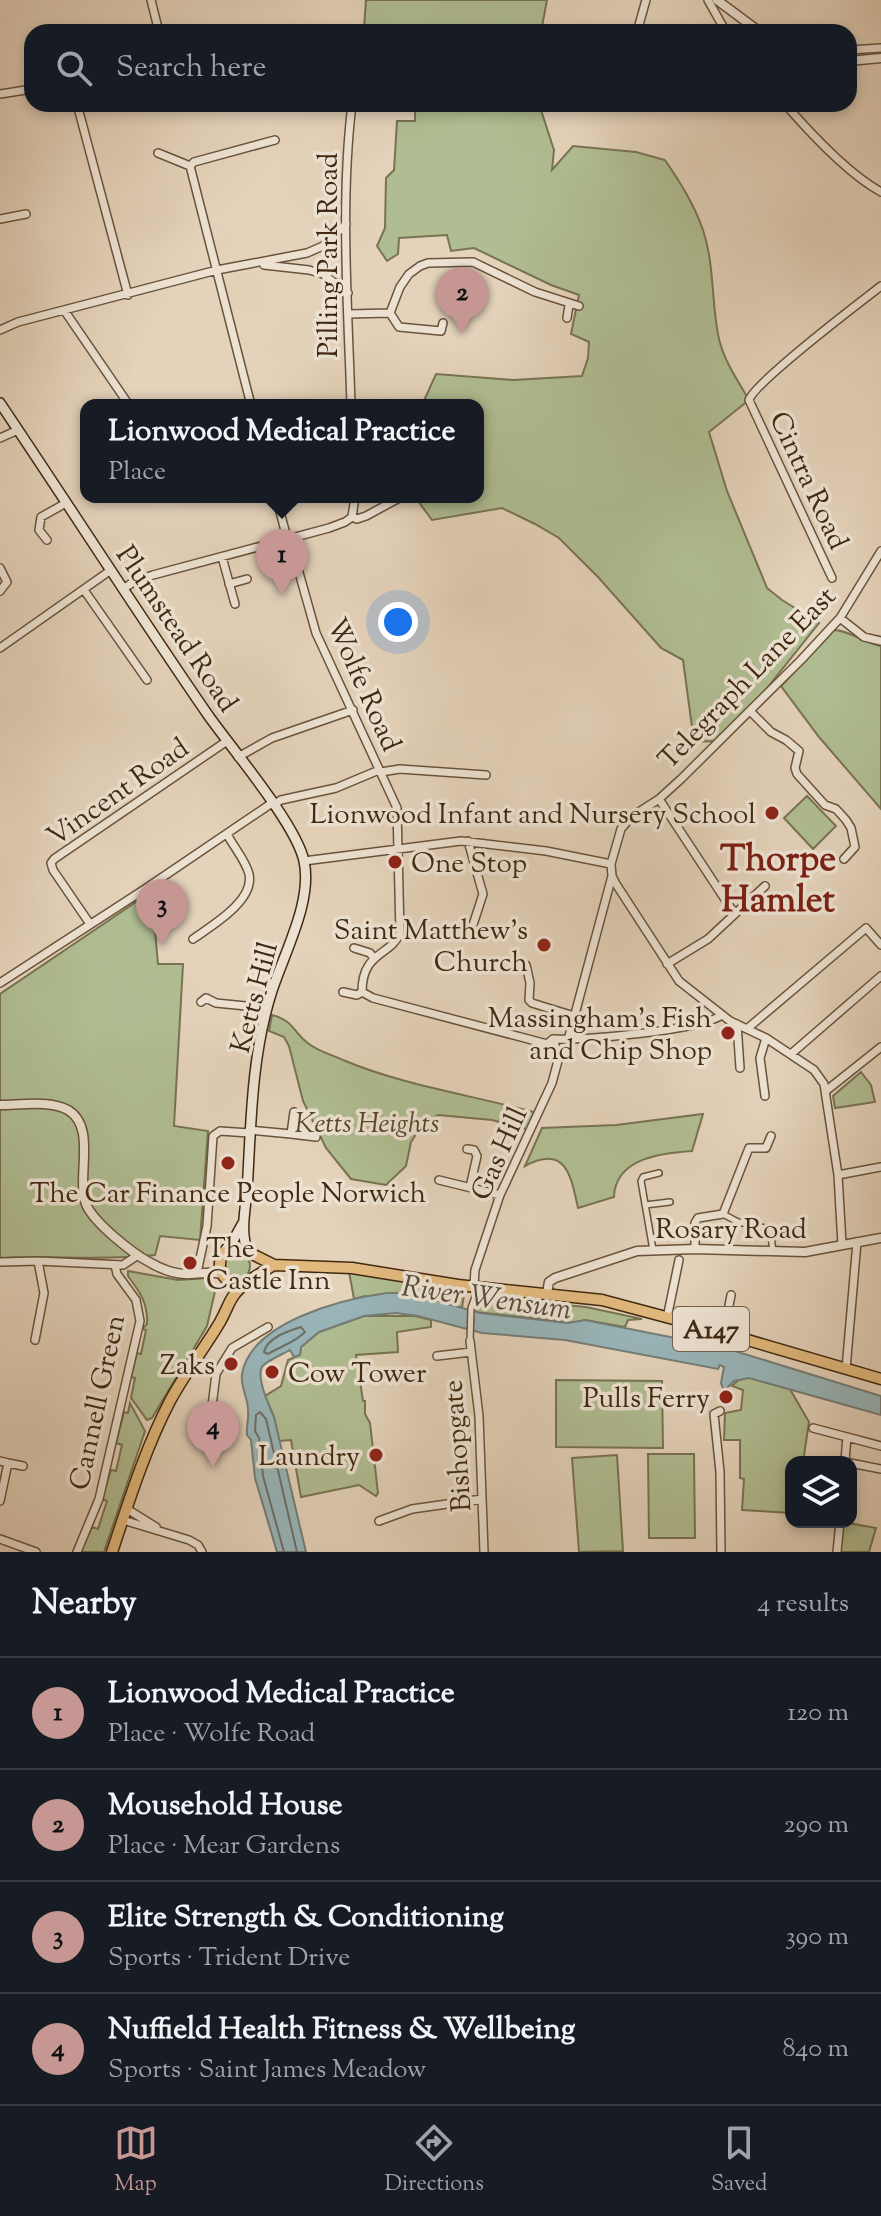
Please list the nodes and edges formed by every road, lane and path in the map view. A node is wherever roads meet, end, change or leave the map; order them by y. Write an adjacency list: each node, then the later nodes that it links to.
1 (151, 0): 6 (street)
2 (646, 0): 7 (street)
3 (708, 0): 5 (street)
4 (720, 2): 5 (street); 9 (street)
5 (719, 19): 8 (street)
6 (157, 24)
7 (639, 24)
8 (722, 24)
9 (749, 24)
10 (881, 48): 11 (street)
11 (857, 50)
12 (881, 58): 13 (street)
13 (857, 60)
14 (24, 90): 15 (street)
15 (0, 94)
16 (79, 112): 30 (street)
17 (351, 112): 25 (street, Pilling Park Road)
18 (793, 112): 22 (street)
19 (275, 140): 21 (street)
20 (158, 153): 21 (street)
21 (190, 166): 27 (street)
22 (881, 192)
23 (26, 214): 24 (street)
24 (0, 219)
25 (346, 224): 26 (street); 29 (street, Pilling Park Road)
26 (254, 265): 27 (street); 29 (street)
27 (217, 270): 30 (street); 40 (street)
28 (881, 286): 56 (street, Cintra Road)
29 (348, 293): 35 (street, Pilling Park Road)
30 (128, 295): 33 (street)
31 (569, 305): 32 (street); 34 (street); 36 (street)
32 (579, 306)
33 (64, 310): 38 (street); 39 (street)
34 (390, 313): 35 (street); 37 (street)
35 (349, 314): 41 (street, Pilling Park Road)
36 (567, 318)
37 (443, 323)
38 (0, 330)
39 (125, 399)
40 (249, 399)
41 (351, 399)
42 (0, 403): 43 (main road, Plumstead Road)
43 (18, 430): 44 (street); 45 (main road, Plumstead Road)
44 (0, 438)
45 (66, 503): 50 (street); 55 (main road, Plumstead Road)
46 (278, 503): 51 (street, Wolfe Road)
47 (354, 503): 49 (street)
48 (390, 503): 49 (street)
49 (352, 517): 51 (street)
50 (42, 538)
51 (288, 538): 53 (street); 67 (street, Wolfe Road)
52 (881, 551): 63 (street, Telegraph Lane East)
53 (222, 557): 58 (street); 59 (street)
54 (0, 568): 61 (street)
55 (111, 570): 59 (main road, Plumstead Road); 60 (street)
56 (832, 578)
57 (247, 579): 58 (street)
58 (229, 584): 62 (street)
59 (123, 589): 69 (main road, Plumstead Road)
60 (84, 590): 65 (street); 66 (street)
61 (0, 591)
62 (235, 604)
63 (840, 618): 64 (street); 68 (street, Telegraph Lane East)
64 (881, 641)
65 (0, 648)
66 (141, 677)
67 (353, 710): 70 (street); 71 (street, Wolfe Road)
68 (751, 712): 73 (street, Telegraph Lane East); 78 (street)
69 (227, 741): 70 (main road, Plumstead Road); 84 (street, Vincent Road)
70 (238, 757): 74 (main road, Plumstead Road)
71 (380, 771): 72 (street); 74 (street); 77 (street, Wolfe Road)
72 (486, 775)
73 (659, 799): 80 (street, Telegraph Lane East); 83 (street)
74 (271, 801): 75 (street); 79 (main road, Ketts Hill)
75 (227, 834): 84 (street); 86 (street)
76 (468, 841): 77 (street); 80 (street); 85 (street)
77 (399, 848): 79 (street); 89 (street, Wolfe Road)
78 (844, 859)
79 (304, 861): 97 (main road, Ketts Hill)
80 (611, 864): 81 (street)
81 (612, 876): 91 (street); 99 (street)
82 (765, 886): 83 (street)
83 (734, 913): 91 (street)
84 (90, 924): 93 (street)
85 (471, 931)
86 (193, 939)
87 (881, 945): 101 (street)
88 (354, 948): 89 (street)
89 (373, 957): 95 (street)
90 (516, 962): 99 (street)
91 (667, 964): 98 (street)
92 (881, 976): 106 (street)
93 (0, 983)
94 (343, 992): 95 (street)
95 (360, 993): 103 (street)
96 (201, 1002): 97 (street)
97 (267, 1008): 112 (main road, Ketts Hill)
98 (722, 1015): 100 (street); 104 (street)
99 (574, 1016): 104 (street)
100 (737, 1024): 101 (street); 107 (street)
101 (748, 1028): 102 (street)
102 (766, 1038): 106 (street); 109 (street)
103 (553, 1039): 104 (street); 122 (street, Gas Hill)
104 (568, 1040)
105 (881, 1047): 108 (street)
106 (791, 1054): 108 (street)
107 (740, 1068)
108 (827, 1090): 119 (street)
109 (765, 1096)
110 (0, 1105): 134 (street)
111 (294, 1112): 113 (street)
112 (249, 1131): 113 (street); 126 (main road, Ketts Hill); 141 (street)
113 (291, 1134): 115 (street)
114 (771, 1136): 125 (street)
115 (316, 1137)
116 (467, 1149): 121 (street)
117 (881, 1167): 119 (street)
118 (659, 1173): 124 (street)
119 (838, 1175): 129 (street)
120 (439, 1180): 121 (street)
121 (470, 1187): 122 (street)
122 (500, 1195): 144 (street, Gas Hill)
123 (670, 1202): 124 (street)
124 (645, 1205): 131 (street)
125 (723, 1214): 130 (street); 132 (street)
126 (244, 1219): 133 (main road, Ketts Hill); 135 (main road, Ketts Hill)
127 (881, 1238): 128 (street, Rosary Road)
128 (857, 1242): 129 (street, Rosary Road); 156 (street)
129 (842, 1244): 132 (street, Rosary Road)
130 (695, 1249): 131 (street, Rosary Road); 132 (street, Rosary Road)
131 (653, 1250): 145 (street, Rosary Road)
132 (774, 1252)
133 (249, 1253): 135 (main road, A147); 140 (main road, A147); 143 (main road)
134 (138, 1255): 139 (street); 141 (street)
135 (221, 1257): 141 (street); 142 (main road, A147)
136 (679, 1260): 147 (street)
137 (38, 1261): 138 (street); 139 (street); 152 (street)
138 (0, 1262)
139 (115, 1265): 179 (street, Cannell Green)
140 (274, 1265): 143 (main road, A147); 144 (main road, A147)
141 (200, 1270): 142 (street)
142 (222, 1276): 143 (main road); 149 (main road, A147)
143 (251, 1278): 149 (main road, A147)
144 (475, 1290): 145 (main road, A147); 151 (street)
145 (547, 1293): 147 (main road, A147)
146 (731, 1295): 150 (street)
147 (667, 1318): 150 (main road, A147)
148 (268, 1327): 157 (street)
149 (212, 1333): 155 (main road, A147)
150 (724, 1333): 156 (main road, A147)
151 (470, 1338): 153 (street, Bishopgate)
152 (35, 1340)
153 (471, 1352): 154 (street); 169 (street, Bishopgate)
154 (437, 1356)
155 (192, 1363): 157 (street); 171 (main road, A147)
156 (846, 1369): 158 (main road, A147)
157 (216, 1374): 161 (street)
158 (881, 1379)
159 (720, 1411): 183 (street)
160 (813, 1428): 162 (street)
161 (216, 1432)
162 (847, 1437): 163 (street); 164 (street)
163 (881, 1446)
164 (845, 1456)
165 (4, 1462): 167 (street); 170 (street)
166 (857, 1464): 168 (street)
167 (23, 1466)
168 (881, 1469)
169 (482, 1499): 172 (street); 182 (street, Bishopgate)
170 (0, 1501)
171 (125, 1514): 173 (street); 175 (street); 176 (main road, A147)
172 (379, 1521)
173 (141, 1527): 175 (street); 176 (street)
174 (839, 1528): 184 (street)
175 (165, 1532): 181 (street)
176 (119, 1533): 180 (main road, A147)
177 (0, 1539): 178 (street)
178 (38, 1550)
179 (77, 1552)
180 (112, 1552)
181 (202, 1552)
182 (484, 1552)
183 (721, 1552)
184 (837, 1552)

